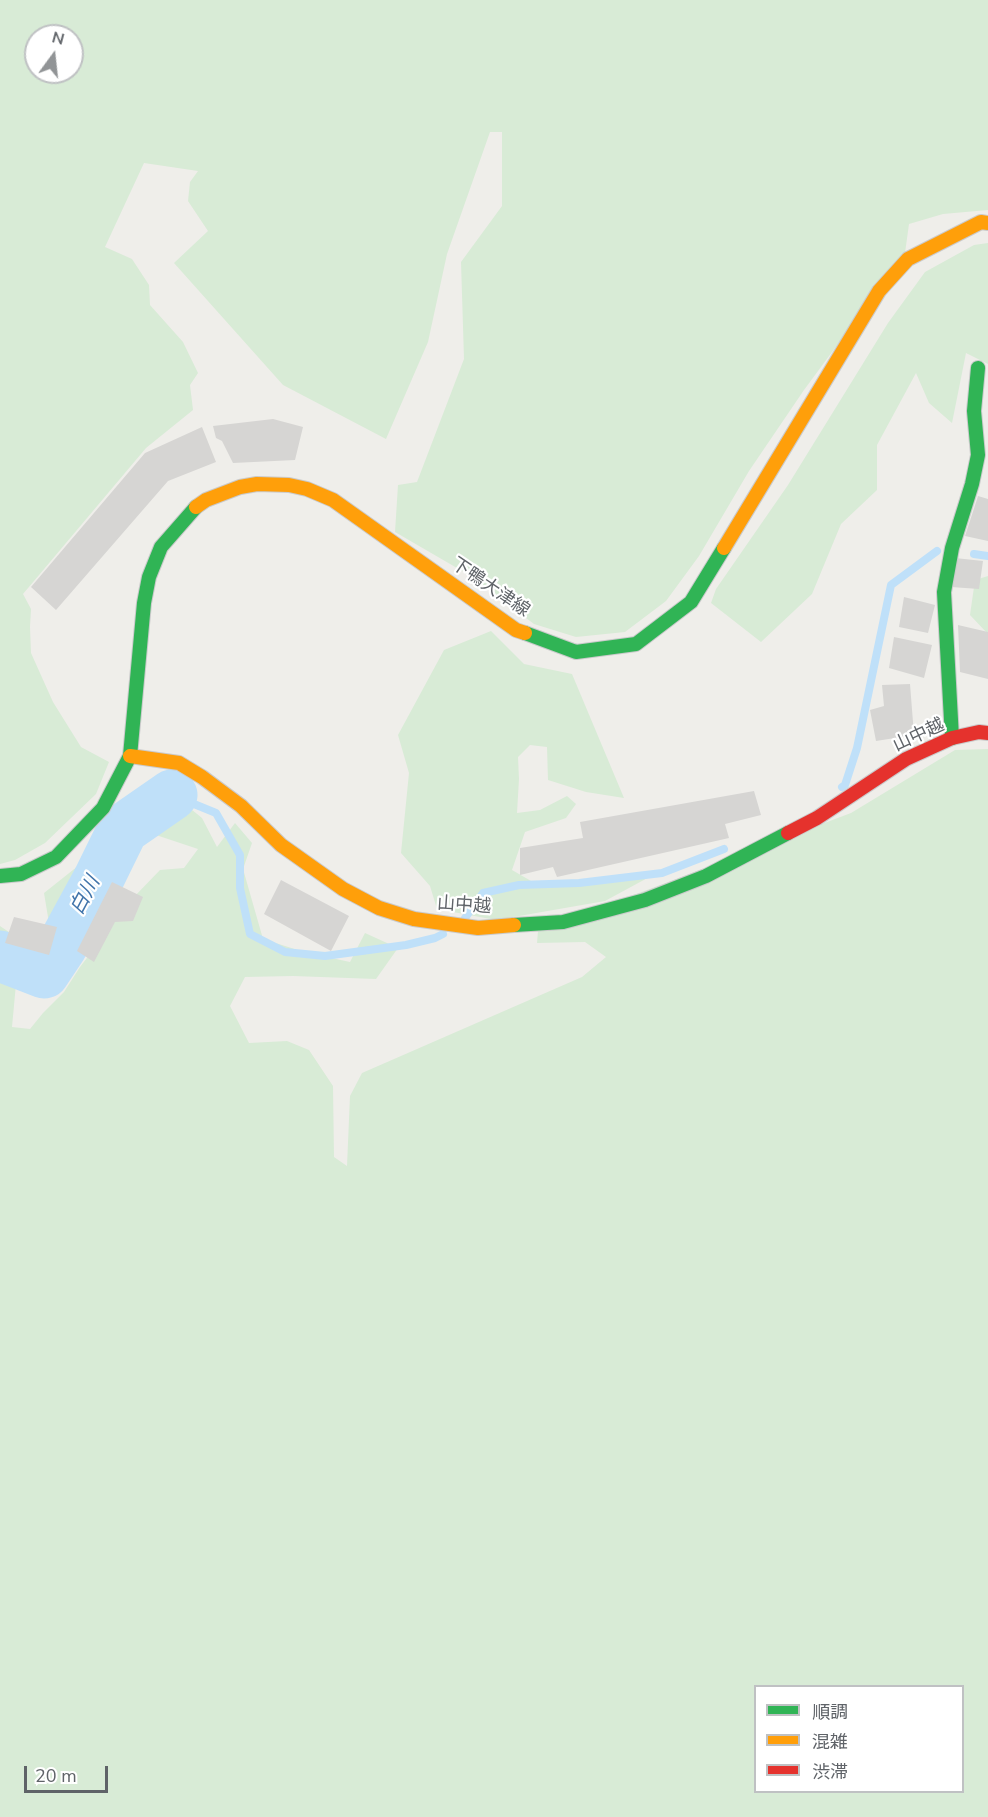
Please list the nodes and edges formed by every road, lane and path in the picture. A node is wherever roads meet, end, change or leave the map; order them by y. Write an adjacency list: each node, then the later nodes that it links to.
1 (988, 223): 5 (main road, 下鴨大津線)
2 (978, 368): 4 (main road)
3 (988, 733): 4 (main road, 山中越)
4 (952, 738): 5 (main road, 山中越)
5 (130, 756): 6 (main road)
6 (0, 876)

